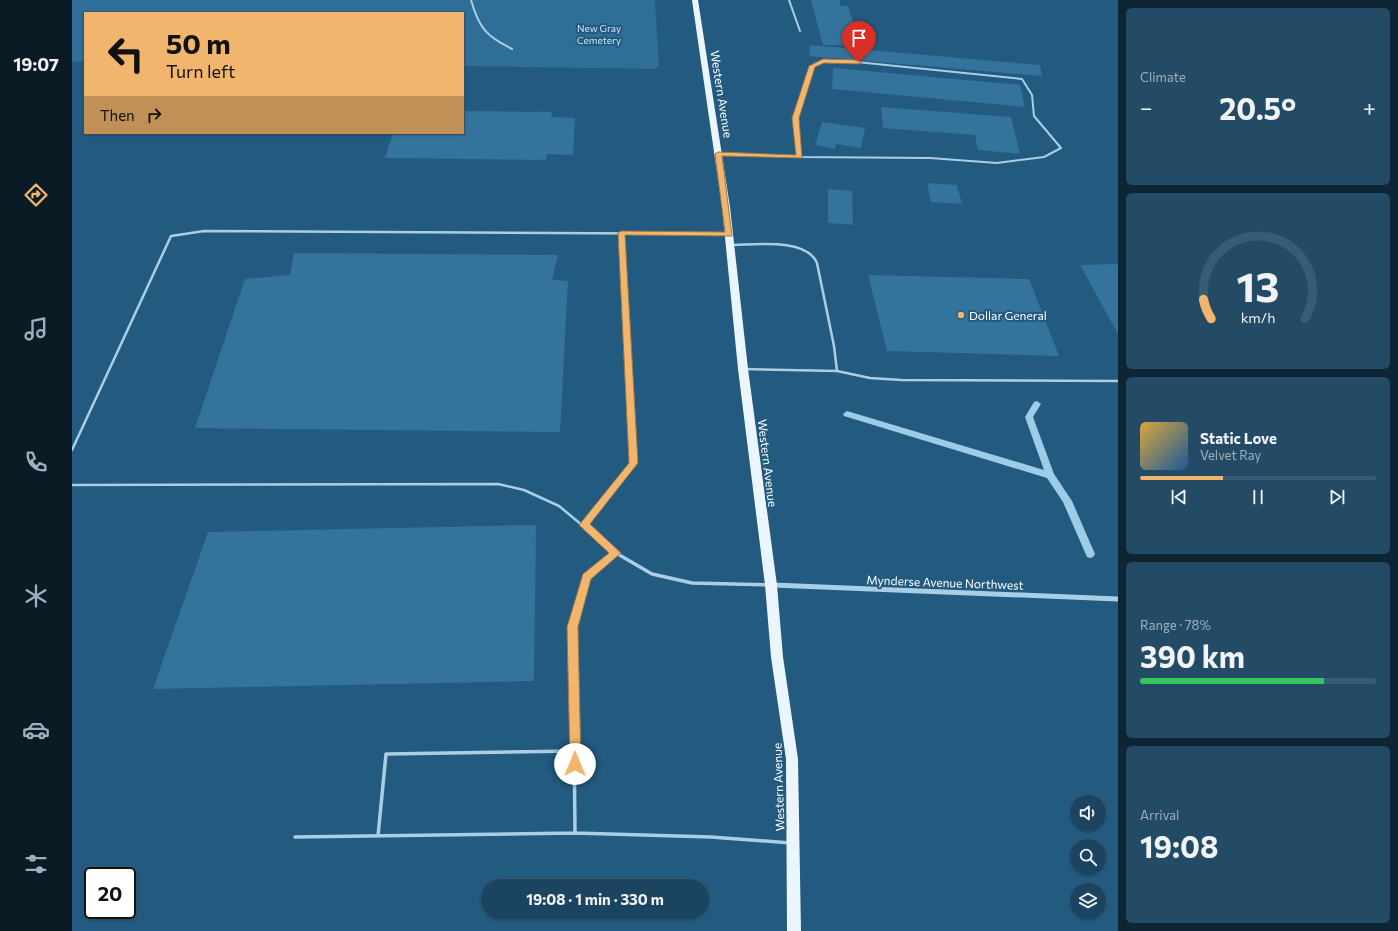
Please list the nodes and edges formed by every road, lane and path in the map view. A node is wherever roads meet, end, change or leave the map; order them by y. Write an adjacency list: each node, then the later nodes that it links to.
1 (471, 0): 5 (lane)
2 (695, 0): 6 (main road, Western Avenue)
3 (789, 0): 4 (lane)
4 (800, 31)
5 (512, 49)
6 (718, 154): 7 (lane); 9 (main road, Western Avenue)
7 (799, 157): 7 (lane)
8 (621, 233): 9 (lane); 14 (lane); 16 (lane)
9 (729, 234): 10 (main road, Western Avenue)
10 (730, 246): 11 (main road, Western Avenue); 12 (lane)
11 (743, 369): 12 (lane); 18 (main road, Western Avenue)
12 (837, 371): 13 (lane)
13 (1118, 381)
14 (72, 450)
15 (72, 485): 16 (lane)
16 (584, 525): 17 (lane)
17 (616, 553): 18 (lane); 20 (lane)
18 (771, 585): 19 (street, Mynderse Avenue Northwest); 24 (main road, Western Avenue)
19 (1118, 599)
20 (576, 751): 21 (lane); 22 (lane)
21 (575, 833): 22 (lane); 24 (lane)
22 (378, 836): 23 (lane)
23 (295, 837)
24 (793, 843): 25 (main road, Western Avenue)
25 (794, 931)

